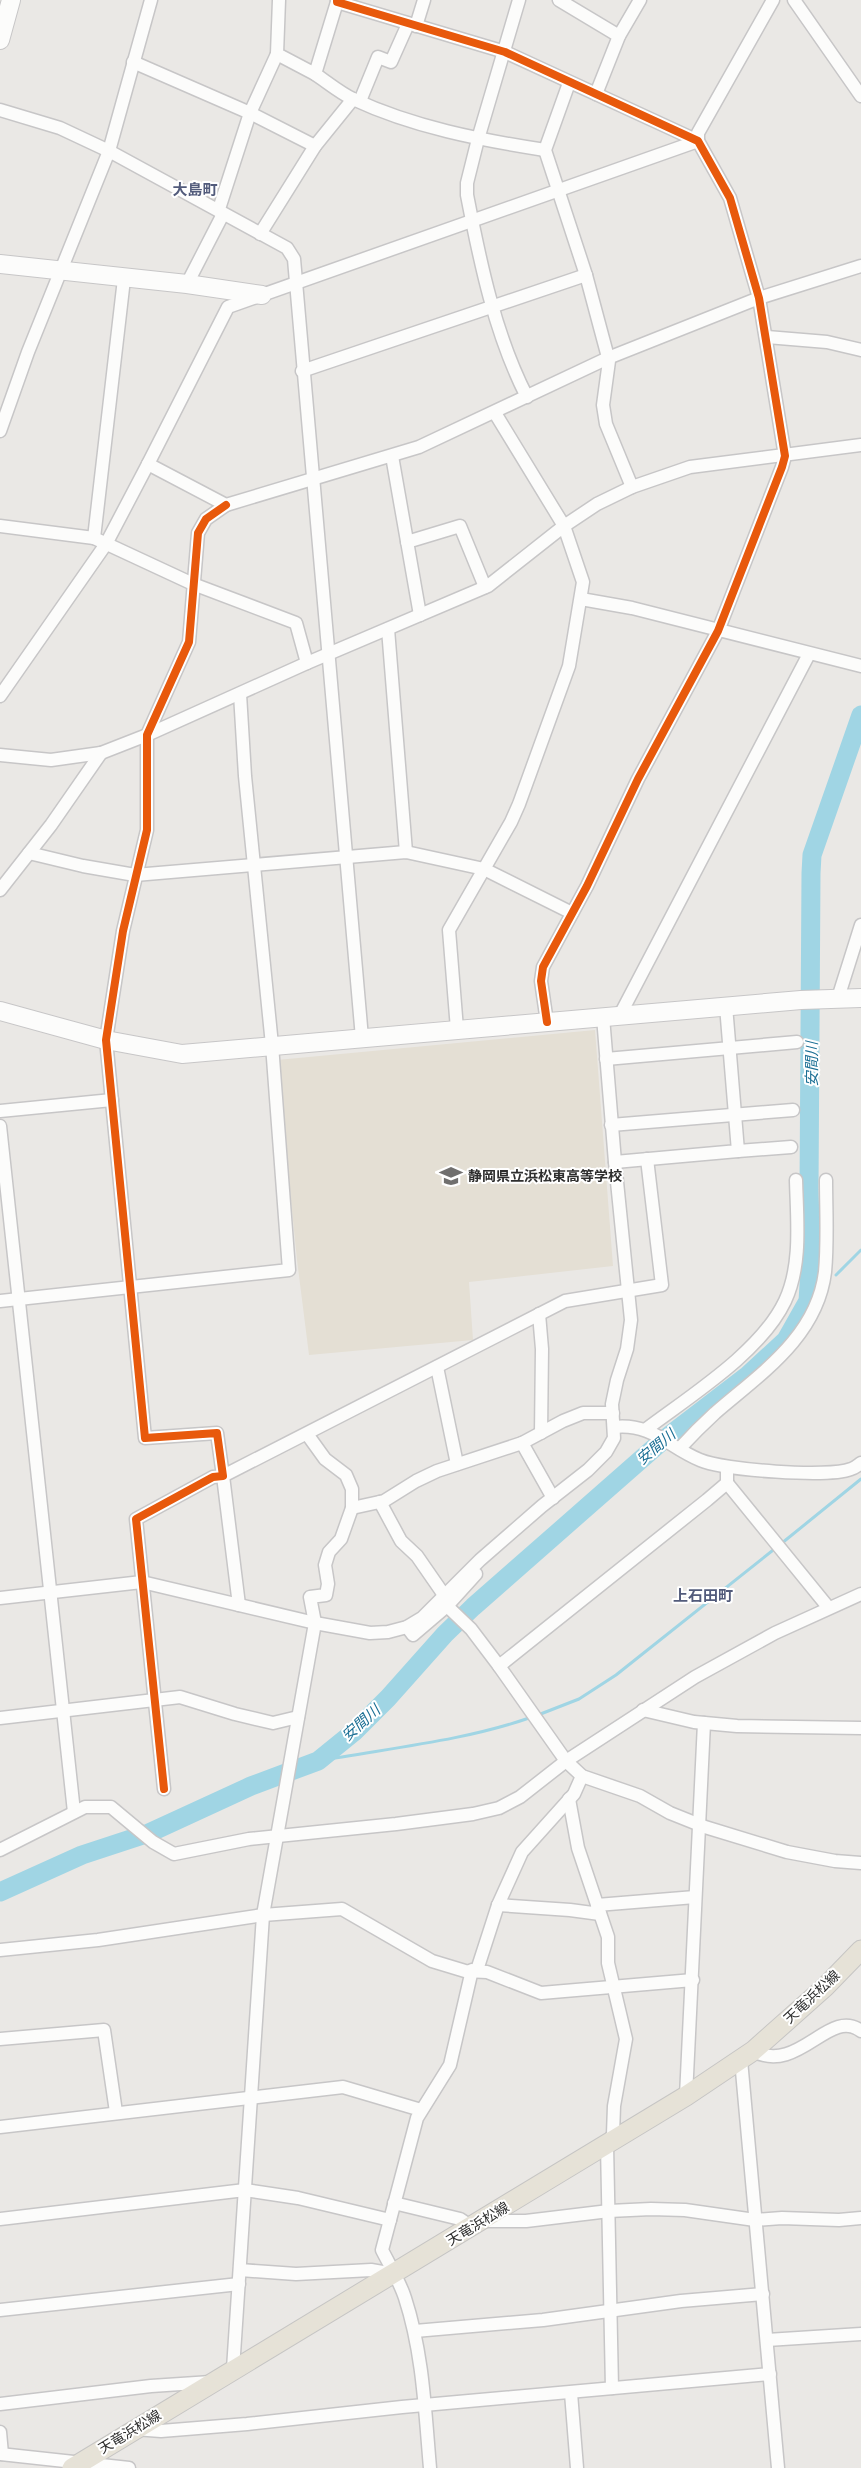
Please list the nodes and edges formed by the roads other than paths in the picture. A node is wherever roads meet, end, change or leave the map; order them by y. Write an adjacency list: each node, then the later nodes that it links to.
1 (12, 0): 13 (street)
2 (151, 0): 16 (street)
3 (279, 0): 15 (street)
4 (424, 0): 11 (street)
5 (519, 0): 14 (street)
6 (559, 0): 12 (street)
7 (640, 0): 12 (street)
8 (773, 0): 25 (street)
9 (794, 0): 20 (street)
10 (337, 1): 11 (street); 17 (street)
11 (412, 25): 14 (street); 21 (street)
12 (620, 36): 19 (street)
13 (0, 40)
14 (505, 52): 18 (street); 24 (street)
15 (277, 54): 17 (street); 23 (street)
16 (134, 62): 23 (street); 28 (street)
17 (315, 74): 21 (street)
18 (569, 82): 19 (street); 27 (street)
19 (596, 94): 25 (street)
20 (861, 96)
21 (357, 100): 24 (street); 26 (street)
22 (0, 110): 28 (street)
23 (250, 113): 26 (street); 30 (street)
24 (478, 139): 27 (street); 31 (street)
25 (698, 141): 29 (street); 41 (street)
26 (315, 146): 32 (street)
27 (545, 150): 29 (street)
28 (109, 151): 30 (street); 35 (street)
29 (556, 189): 31 (street); 36 (street)
30 (219, 209): 32 (street); 38 (street)
31 (472, 220): 39 (street); 42 (street)
32 (260, 234): 39 (street)
33 (0, 264): 35 (street)
34 (861, 266): 41 (street)
35 (60, 270): 37 (street); 49 (street)
36 (586, 275): 42 (street); 45 (street)
37 (124, 279): 38 (street); 59 (street)
38 (187, 284): 40 (street)
39 (296, 284): 40 (street); 46 (street)
40 (262, 295): 53 (street)
41 (759, 298): 43 (street); 45 (street)
42 (494, 308): 46 (street); 47 (street)
43 (767, 337): 44 (street); 52 (street)
44 (861, 350)
45 (608, 358): 47 (street); 55 (street)
46 (302, 371): 54 (street)
47 (527, 397): 48 (street)
48 (495, 413): 51 (street); 58 (street)
49 (0, 431)
50 (861, 445): 52 (street)
51 (392, 456): 54 (street); 60 (street)
52 (785, 456): 55 (street); 67 (street)
53 (148, 464): 56 (street); 61 (street)
54 (313, 480): 56 (street); 69 (street)
55 (632, 487): 58 (street)
56 (226, 505): 62 (street)
57 (0, 526): 59 (street)
58 (564, 526): 63 (street); 64 (street)
59 (94, 538): 61 (street)
60 (407, 542): 63 (street); 65 (street)
61 (106, 544): 62 (street); 73 (street)
62 (193, 584): 70 (street); 74 (street)
63 (485, 587): 65 (street)
64 (581, 599): 67 (street); 81 (street)
65 (420, 615): 66 (street)
66 (388, 629): 69 (street); 77 (street)
67 (718, 631): 68 (street); 84 (street)
68 (809, 654): 71 (street); 90 (street)
69 (329, 655): 70 (street); 79 (street)
70 (307, 663): 72 (street)
71 (861, 666)
72 (240, 694): 74 (street); 80 (street)
73 (0, 696)
74 (147, 735): 75 (street); 82 (street)
75 (101, 753): 76 (street); 78 (street)
76 (0, 755)
77 (406, 852): 79 (street); 81 (street)
78 (29, 853): 82 (street); 83 (street)
79 (346, 858): 80 (street); 93 (street)
80 (255, 866): 82 (street); 96 (street)
81 (484, 869): 84 (street); 92 (street)
82 (135, 875): 94 (street)
83 (0, 890)
84 (572, 913): 91 (street)
85 (861, 925): 87 (street)
86 (861, 998): 87 (street)
87 (832, 999): 88 (street)
88 (726, 1006): 90 (street); 97 (street)
89 (0, 1011): 94 (street)
90 (612, 1016): 91 (street); 98 (street)
91 (546, 1022): 92 (street)
92 (457, 1029): 93 (street)
93 (362, 1038): 96 (street)
94 (106, 1040): 96 (street); 99 (street)
95 (797, 1042): 97 (street)
96 (272, 1045): 111 (street)
97 (730, 1048): 98 (street); 102 (street)
98 (606, 1059): 103 (street)
99 (112, 1100): 101 (street); 111 (street)
100 (792, 1110): 102 (street)
101 (0, 1111)
102 (735, 1115): 103 (street); 106 (street)
103 (611, 1125): 108 (street)
104 (0, 1126): 113 (street)
105 (791, 1147): 106 (street)
106 (738, 1151): 107 (street)
107 (647, 1159): 108 (street); 112 (street)
108 (615, 1162): 112 (street)
109 (796, 1180): 119 (street)
110 (826, 1180): 123 (street)
111 (130, 1287): 113 (street); 127 (street)
112 (627, 1290): 115 (street); 117 (street)
113 (18, 1299): 114 (street); 133 (street)
114 (0, 1300)
115 (539, 1314): 116 (street); 120 (street)
116 (437, 1367): 121 (street); 125 (street)
117 (613, 1413): 118 (street); 120 (street)
118 (614, 1427): 119 (street); 129 (street)
119 (646, 1430): 123 (street)
120 (541, 1433): 122 (street)
121 (307, 1434): 127 (street); 131 (street)
122 (522, 1443): 125 (street); 129 (street)
123 (679, 1448): 126 (street)
124 (861, 1463): 126 (street)
125 (457, 1464): 130 (street)
126 (727, 1467): 128 (street)
127 (223, 1476): 132 (street); 137 (street)
128 (727, 1483): 138 (street); 140 (street)
129 (552, 1498): 136 (street)
130 (380, 1502): 131 (street); 136 (street)
131 (352, 1508): 139 (street)
132 (142, 1582): 133 (street); 137 (street); 141 (street)
133 (48, 1592): 135 (street); 143 (street)
134 (861, 1594): 138 (street)
135 (0, 1598)
136 (447, 1603): 139 (street); 140 (street)
137 (238, 1605): 139 (street)
138 (828, 1607): 142 (street)
139 (315, 1623): 144 (street)
140 (499, 1666): 148 (street)
141 (156, 1700): 143 (street); 144 (street); 150 (street)
142 (643, 1710): 146 (street); 148 (street)
143 (62, 1711): 145 (street); 152 (street)
144 (298, 1717): 154 (street)
145 (0, 1718)
146 (704, 1723): 147 (street); 153 (street)
147 (861, 1728)
148 (566, 1761): 149 (street); 154 (street)
149 (582, 1776): 151 (street); 153 (street)
150 (164, 1789)
151 (569, 1799): 158 (street); 159 (street)
152 (74, 1812): 154 (street); 155 (street)
153 (698, 1824): 156 (street); 157 (street)
154 (276, 1836): 160 (street)
155 (0, 1850)
156 (861, 1863)
157 (696, 1897): 159 (street); 164 (street)
158 (498, 1905): 159 (street); 163 (street)
159 (599, 1910): 165 (street)
160 (263, 1915): 161 (street); 163 (street); 170 (street)
161 (0, 1950)
162 (861, 1950): 168 (main road, 天竜浜松線)
163 (475, 1970): 165 (street); 171 (street)
164 (694, 1980): 165 (street); 169 (street)
165 (613, 1987): 174 (street)
166 (861, 2031): 168 (street)
167 (0, 2039): 172 (street)
168 (747, 2055): 169 (main road, 天竜浜松線); 181 (street)
169 (686, 2096): 174 (main road, 天竜浜松線)
170 (251, 2098): 171 (street); 172 (street); 175 (street)
171 (422, 2110): 176 (street)
172 (116, 2112): 173 (street)
173 (0, 2127)
174 (608, 2145): 177 (street); 182 (main road, 天竜浜松線)
175 (244, 2190): 179 (street); 180 (street); 183 (street)
176 (394, 2203): 180 (street); 182 (street)
177 (609, 2211): 181 (street); 182 (street); 188 (street)
178 (861, 2218): 181 (street)
179 (0, 2219)
180 (390, 2220): 184 (street)
181 (755, 2220): 186 (street)
182 (477, 2224): 184 (main road, 天竜浜松線)
183 (240, 2270): 184 (street); 185 (street)
184 (394, 2274): 189 (street); 192 (main road, 天竜浜松線)
185 (239, 2284): 187 (street); 192 (street)
186 (763, 2294): 188 (street); 191 (street)
187 (0, 2310)
188 (609, 2310): 189 (street); 195 (street)
189 (415, 2331): 198 (street)
190 (861, 2334): 191 (street)
191 (767, 2340): 193 (street)
192 (232, 2369): 194 (main road, 天竜浜松線)
193 (770, 2374): 195 (street); 206 (street)
194 (214, 2382): 197 (street); 199 (main road, 天竜浜松線)
195 (612, 2388): 196 (street)
196 (571, 2393): 198 (street); 205 (street)
197 (0, 2404)
198 (424, 2406): 199 (street); 204 (street)
199 (135, 2429): 202 (main road, 天竜浜松線)
200 (0, 2432): 201 (street)
201 (1, 2454): 202 (street)
202 (77, 2465): 203 (street)
203 (129, 2468)
204 (430, 2468)
205 (577, 2468)
206 (778, 2468)

